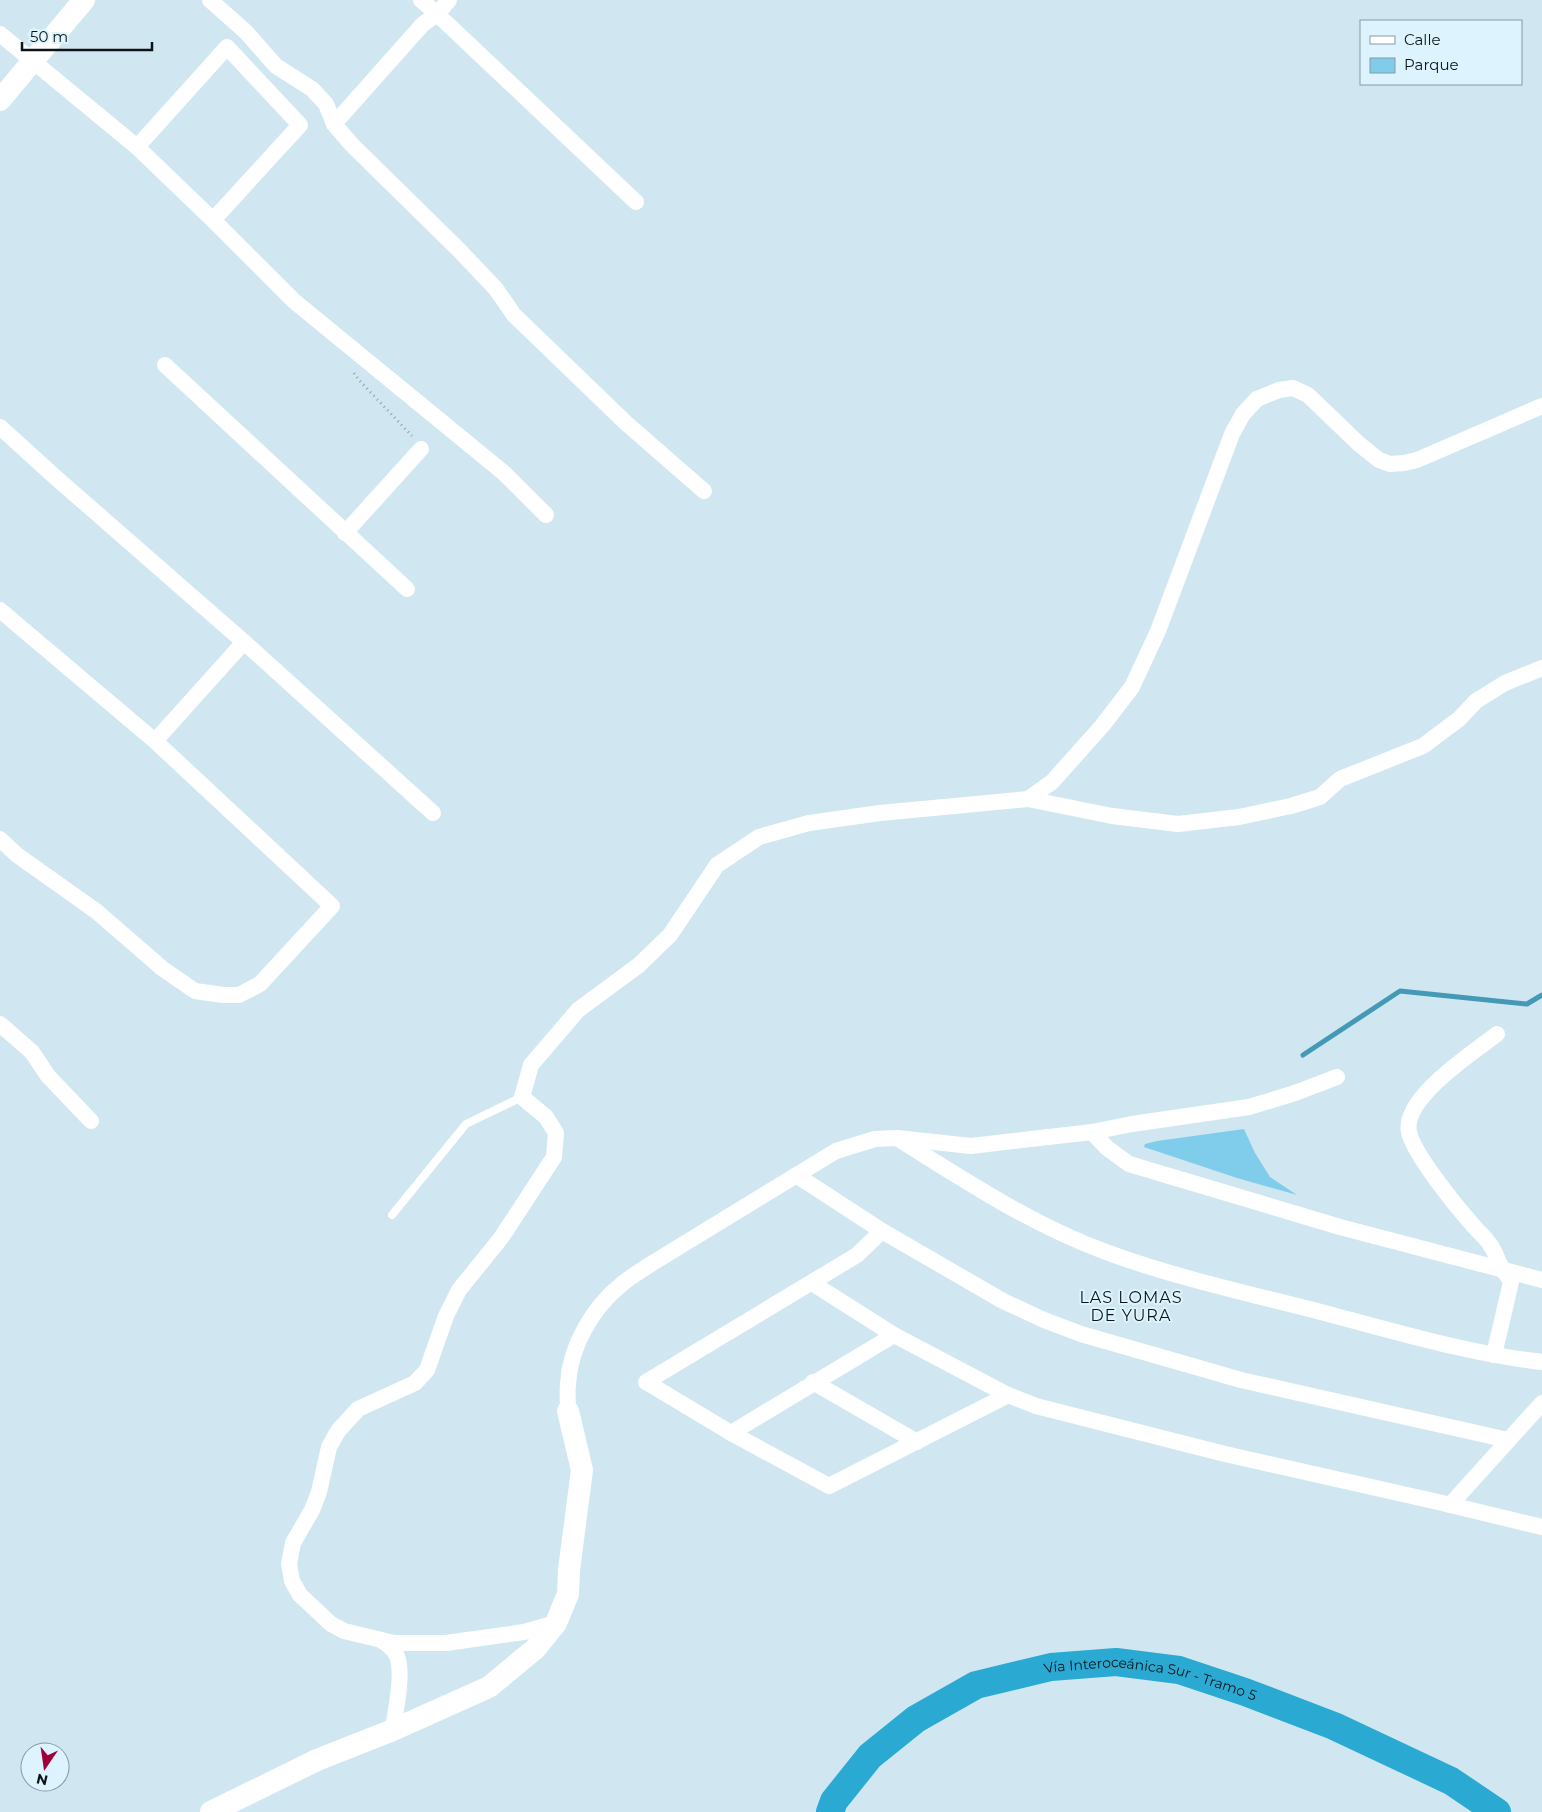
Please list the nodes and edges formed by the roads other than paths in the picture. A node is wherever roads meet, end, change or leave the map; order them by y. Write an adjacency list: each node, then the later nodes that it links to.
1 (84, 0): 7 (street)
2 (210, 0): 9 (street)
3 (421, 0): 5 (street)
4 (449, 0): 5 (street)
5 (437, 14): 9 (street); 11 (street)
6 (0, 34): 7 (street)
7 (33, 61): 8 (street); 10 (street)
8 (0, 100)
9 (334, 124): 17 (street)
10 (137, 147): 12 (street); 12 (street)
11 (636, 202)
12 (213, 220): 18 (street)
13 (165, 364): 19 (street)
14 (1542, 406): 25 (street)
15 (0, 427): 22 (street)
16 (422, 449): 19 (street)
17 (704, 491)
18 (546, 515)
19 (345, 533): 20 (street)
20 (406, 589)
21 (0, 610): 24 (street)
22 (244, 642): 24 (street); 26 (street)
23 (1542, 668): 25 (street)
24 (154, 741): 27 (street)
25 (1028, 799): 31 (street)
26 (433, 813)
27 (0, 839)
28 (0, 1024): 32 (street)
29 (1497, 1034): 38 (street)
30 (1336, 1076): 33 (street)
31 (522, 1097): 36 (lane); 54 (street)
32 (90, 1121)
33 (1092, 1132): 34 (street); 38 (street)
34 (897, 1138): 35 (street); 42 (street)
35 (796, 1175): 37 (street); 47 (street)
36 (392, 1215)
37 (882, 1231): 40 (street); 49 (street)
38 (1504, 1270): 39 (street); 42 (street)
39 (1542, 1280)
40 (812, 1283): 41 (street); 48 (street)
41 (894, 1335): 44 (street); 45 (street)
42 (1494, 1356): 43 (street)
43 (1542, 1362)
44 (813, 1382): 48 (street); 50 (street)
45 (1008, 1395): 50 (street); 51 (street)
46 (1542, 1403): 49 (street)
47 (568, 1411): 53 (street)
48 (731, 1433): 50 (street)
49 (1508, 1440): 51 (street)
50 (917, 1442)
51 (1450, 1505): 52 (street)
52 (1542, 1527)
53 (556, 1623): 54 (street); 55 (street)
54 (381, 1640): 55 (street)
55 (393, 1730): 56 (street)
56 (211, 1812)
57 (830, 1812): 58 (highway, Vía Interoceánica Sur - Tramo 5)
58 (1497, 1812)

